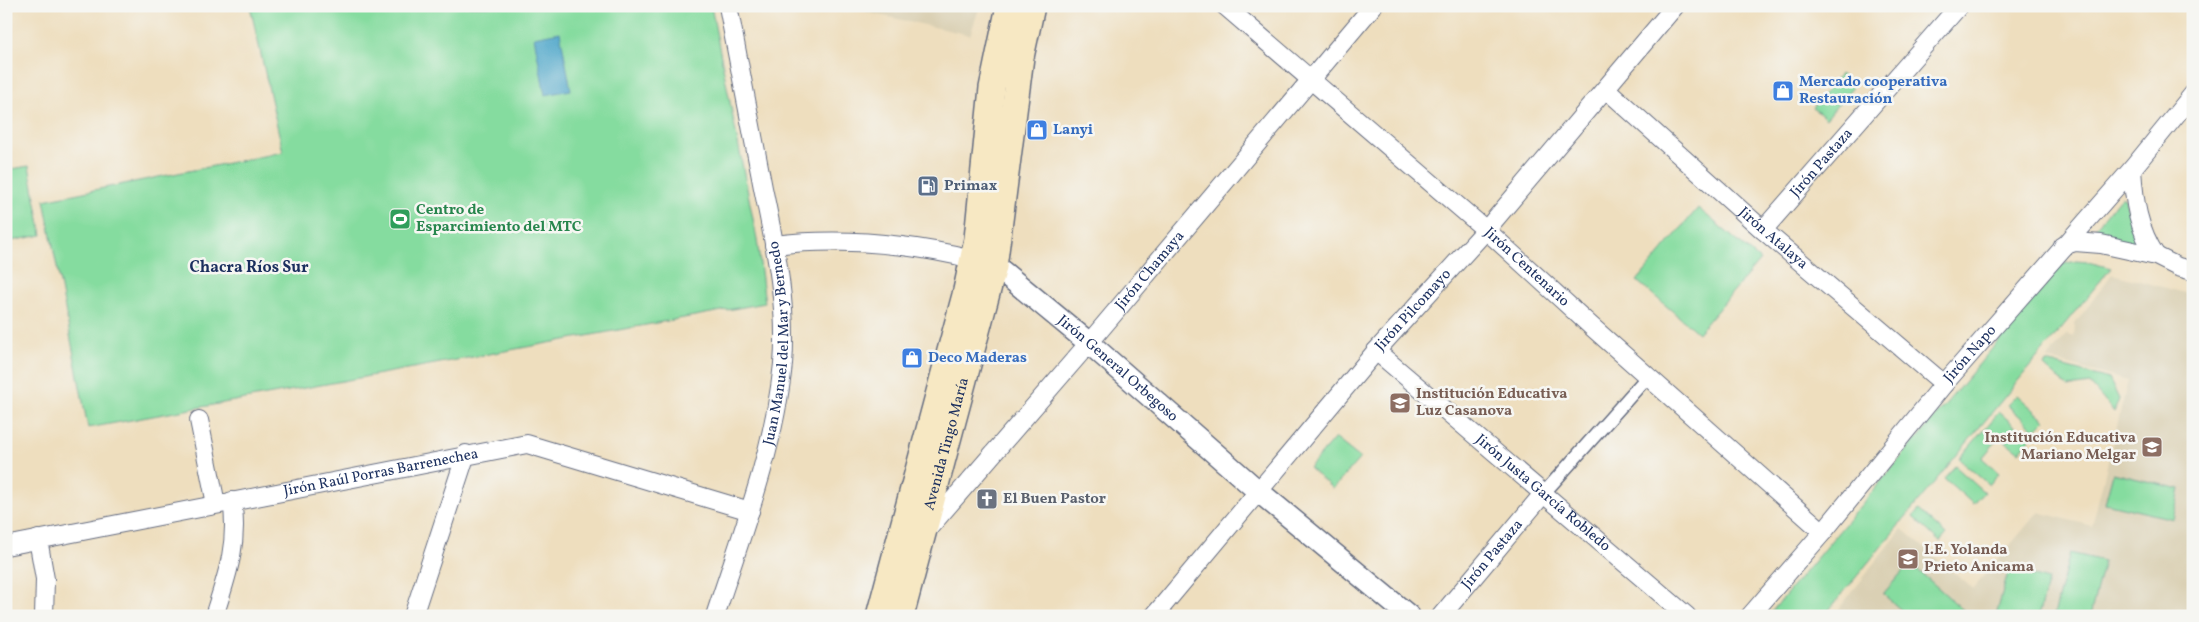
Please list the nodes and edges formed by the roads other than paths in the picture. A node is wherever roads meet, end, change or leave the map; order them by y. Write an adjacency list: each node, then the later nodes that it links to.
1 (728, 6): 15 (street, Juan Manuel del Mar y Bernedo)
2 (1009, 6): 11 (main road, Avenida Tingo María)
3 (1032, 6): 11 (main road, Avenida Tingo María)
4 (1225, 6): 8 (street, Jirón Centenario)
5 (1373, 6): 8 (street, Jirón Chamaya)
6 (1675, 6): 9 (street, Jirón Pilcomayo)
7 (1959, 6): 14 (street, Jirón Pastaza)
8 (1311, 80): 13 (street, Jirón Centenario); 20 (street, Jirón Chamaya)
9 (1606, 89): 13 (street, Jirón Pilcomayo); 14 (street, Jirón Atalaya)
10 (2193, 94): 12 (street, Jirón Napo)
11 (1000, 119): 18 (main road, Avenida Tingo María)
12 (2132, 169): 16 (street, Jirón Napo); 17 (street)
13 (1486, 230): 21 (street, Jirón Pilcomayo); 22 (street, Jirón Centenario)
14 (1764, 230): 23 (street, Jirón Atalaya)
15 (774, 245): 18 (street, Jirón General Orbegoso); 29 (street, Juan Manuel del Mar y Bernedo)
16 (2063, 246): 17 (street); 23 (street, Jirón Napo)
17 (2156, 256): 19 (street)
18 (983, 263): 20 (street, Jirón General Orbegoso); 30 (main road, Avenida Tingo María); 38 (main road, Avenida Tingo María)
19 (2193, 271)
20 (1089, 343): 26 (street, Jirón General Orbegoso); 30 (street, Jirón Chamaya)
21 (1376, 351): 26 (street, Jirón Pilcomayo); 27 (street, Jirón Justa García Robledo)
22 (1648, 376): 27 (street); 31 (street, Jirón Centenario)
23 (1944, 384): 31 (street, Jirón Napo)
24 (199, 420): 28 (street)
25 (466, 454): 28 (street, Jirón Raúl Porras Barrenechea); 29 (street, Jirón Raúl Porras Barrenechea); 36 (street)
26 (1258, 491): 40 (street, Jirón Pilcomayo); 41 (street, Jirón General Orbegoso)
27 (1543, 494): 42 (street, Jirón Pastaza); 43 (street, Jirón Justa García Robledo)
28 (224, 503): 32 (street, Jirón Raúl Porras Barrenechea); 35 (street)
29 (750, 511): 37 (street, Juan Manuel del Mar y Bernedo)
30 (924, 532): 39 (main road, Avenida Tingo María)
31 (1823, 532): 44 (street, Jirón Napo)
32 (38, 539): 33 (street, Jirón Raúl Porras Barrenechea); 34 (street)
33 (6, 546)
34 (44, 616)
35 (214, 616)
36 (413, 616)
37 (715, 616)
38 (879, 616)
39 (901, 616)
40 (1154, 616)
41 (1410, 616)
42 (1441, 616)
43 (1687, 616)
44 (1750, 616)

